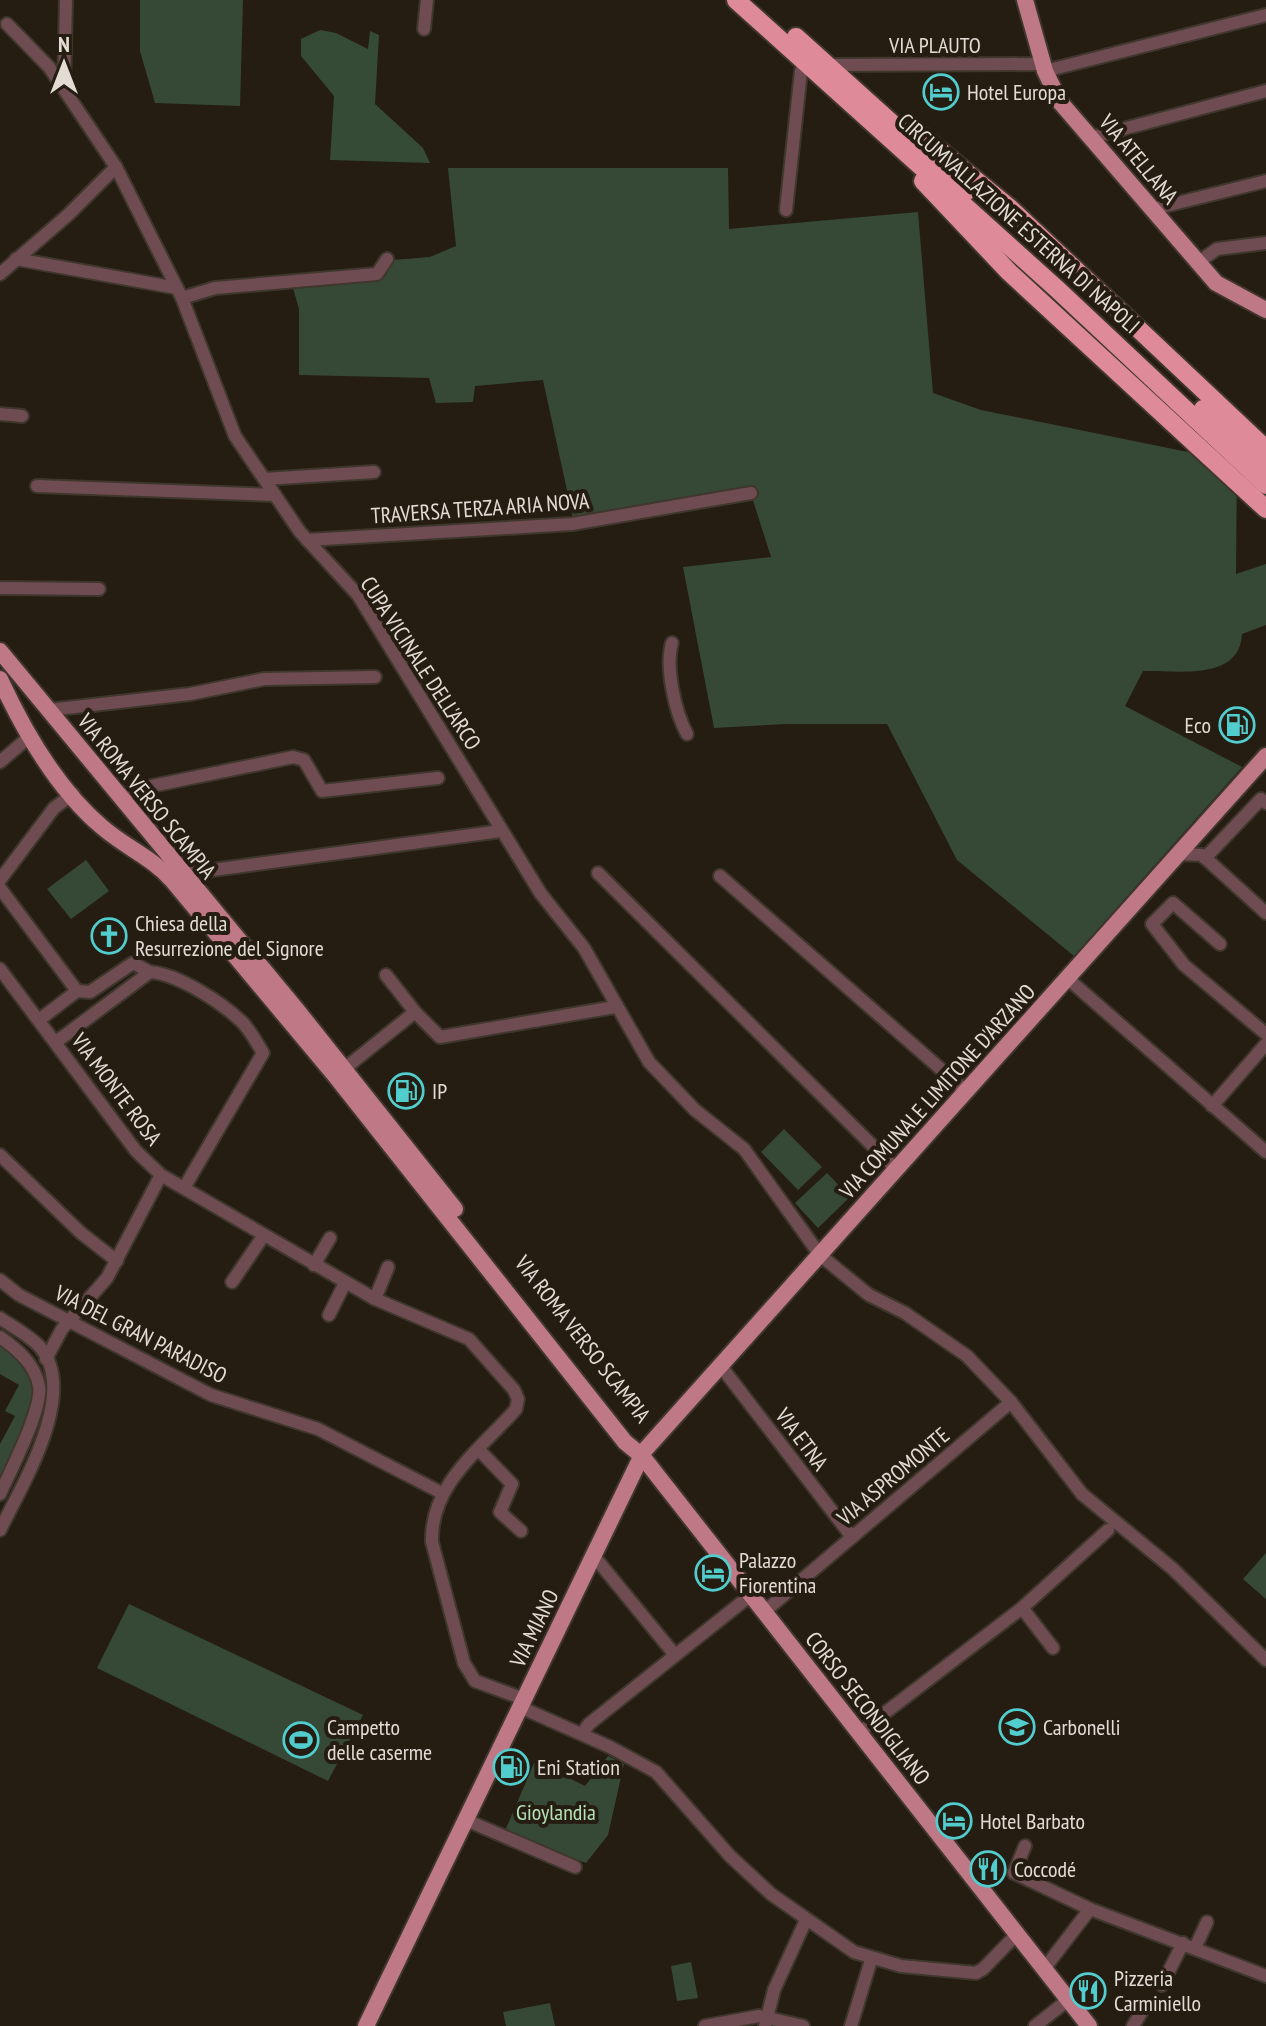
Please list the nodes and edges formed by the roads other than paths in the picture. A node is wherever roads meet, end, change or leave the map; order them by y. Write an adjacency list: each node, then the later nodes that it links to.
1 (66, 0): 12 (street)
2 (427, 0): 8 (street)
3 (736, 0): 15 (highway, CIRCUMVALLAZIONE ESTERNA DI NAPOLI)
4 (755, 0): 9 (highway, CIRCUMVALLAZIONE ESTERNA DI NAPOLI)
5 (1025, 0): 10 (main road, VIA ATELLANA)
6 (1266, 15): 10 (street, VIA PLAUTO)
7 (7, 24): 12 (street, CUPA VICINALE DELL'ARCO)
8 (424, 29)
9 (828, 65): 10 (street, VIA PLAUTO); 14 (highway, CIRCUMVALLAZIONE ESTERNA DI NAPOLI)
10 (1044, 68): 16 (main road, VIA ATELLANA)
11 (801, 71): 20 (street)
12 (64, 88): 17 (street, CUPA VICINALE DELL'ARCO)
13 (1266, 91): 16 (street)
14 (869, 101): 26 (highway, CIRCUMVALLAZIONE ESTERNA DI NAPOLI); 31 (highway)
15 (883, 132): 26 (highway, CIRCUMVALLAZIONE ESTERNA DI NAPOLI); 39 (highway)
16 (1093, 137): 19 (main road, VIA ATELLANA)
17 (116, 167): 22 (street); 27 (street, CUPA VICINALE DELL'ARCO)
18 (1266, 181): 19 (street)
19 (1153, 209): 24 (main road, VIA ATELLANA)
20 (786, 210)
21 (1266, 243): 24 (street)
22 (16, 259): 25 (street); 27 (street)
23 (387, 259): 27 (street)
24 (1197, 263): 28 (main road, VIA ATELLANA)
25 (0, 274)
26 (1061, 285): 32 (highway, CIRCUMVALLAZIONE ESTERNA DI NAPOLI); 35 (highway, CIRCUMVALLAZIONE ESTERNA DI NAPOLI)
27 (179, 293): 34 (street, CUPA VICINALE DELL'ARCO)
28 (1266, 310)
29 (0, 414): 30 (street)
30 (22, 416)
31 (1266, 449)
32 (1266, 467)
33 (374, 472): 34 (street)
34 (264, 479): 38 (street, CUPA VICINALE DELL'ARCO)
35 (1266, 485)
36 (37, 486): 38 (street)
37 (751, 493): 40 (street, TRAVERSA TERZA ARIA NOVA)
38 (275, 495): 40 (street, CUPA VICINALE DELL'ARCO)
39 (1266, 509)
40 (307, 540): 59 (street, CUPA VICINALE DELL'ARCO)
41 (0, 588): 42 (street)
42 (99, 589)
43 (672, 643): 49 (street)
44 (0, 651): 47 (main road, VIA ROMA VERSO SCAMPIA)
45 (375, 677): 47 (street)
46 (0, 679): 48 (main road, VIA ROMA VERSO SCAMPIA)
47 (48, 710): 48 (main road); 55 (main road, VIA ROMA VERSO SCAMPIA)
48 (16, 712): 50 (main road, VIA ROMA VERSO SCAMPIA)
49 (687, 734)
50 (29, 737): 52 (street); 54 (main road, VIA ROMA VERSO SCAMPIA)
51 (1266, 756): 58 (main road, VIA COMUNALE LIMITONE D'ARZANO)
52 (0, 762)
53 (438, 778): 55 (street)
54 (73, 794): 60 (main road, VIA ROMA VERSO SCAMPIA); 66 (street)
55 (120, 797): 57 (main road, VIA ROMA VERSO SCAMPIA)
56 (1266, 803): 62 (street)
57 (133, 813): 60 (main road); 64 (main road, VIA ROMA VERSO SCAMPIA)
58 (1199, 830): 61 (main road, VIA COMUNALE LIMITONE D'ARZANO); 62 (street)
59 (501, 831): 64 (street); 75 (street, CUPA VICINALE DELL'ARCO)
60 (118, 838): 81 (main road, VIA ROMA VERSO SCAMPIA)
61 (1178, 854): 62 (street); 73 (main road, VIA COMUNALE LIMITONE D'ARZANO)
62 (1203, 857): 68 (street)
63 (598, 873): 86 (street)
64 (183, 874): 81 (main road, VIA ROMA VERSO SCAMPIA)
65 (720, 876): 82 (street)
66 (0, 880)
67 (0, 888): 74 (street)
68 (1266, 913)
69 (1220, 944): 78 (street)
70 (0, 969): 77 (street, VIA MONTE ROSA)
71 (150, 972): 74 (street); 79 (street); 88 (street)
72 (386, 975): 76 (street)
73 (1067, 978): 82 (main road, VIA COMUNALE LIMITONE D'ARZANO); 83 (street)
74 (77, 991): 77 (street)
75 (615, 1007): 76 (street); 91 (street, CUPA VICINALE DELL'ARCO)
76 (415, 1012): 81 (street)
77 (39, 1020): 79 (street, VIA MONTE ROSA)
78 (1266, 1034)
79 (56, 1042): 87 (street, VIA MONTE ROSA)
80 (1266, 1044): 83 (street)
81 (342, 1073): 107 (main road, VIA ROMA VERSO SCAMPIA); 107 (main road, VIA ROMA VERSO SCAMPIA)
82 (967, 1092): 86 (main road, VIA COMUNALE LIMITONE D'ARZANO)
83 (1212, 1106): 84 (street)
84 (1266, 1152)
85 (0, 1155): 92 (street)
86 (897, 1170): 91 (main road, VIA COMUNALE LIMITONE D'ARZANO)
87 (161, 1175): 88 (street, VIA MONTE ROSA); 92 (street)
88 (184, 1188): 89 (street, VIA MONTE ROSA)
89 (264, 1235): 93 (street, VIA MONTE ROSA); 96 (street)
90 (330, 1238): 93 (street)
91 (820, 1255): 104 (main road, VIA COMUNALE LIMITONE D'ARZANO); 105 (street, CUPA VICINALE DELL'ARCO)
92 (117, 1261): 101 (street)
93 (314, 1265): 97 (street, VIA MONTE ROSA)
94 (388, 1267): 98 (street)
95 (0, 1280): 101 (street, VIA DEL GRAN PARADISO)
96 (232, 1282)
97 (345, 1283): 98 (street, VIA MONTE ROSA); 99 (street)
98 (375, 1299): 106 (street, VIA MONTE ROSA)
99 (329, 1315)
100 (0, 1318): 103 (street)
101 (70, 1320): 103 (street); 108 (street, VIA DEL GRAN PARADISO)
102 (0, 1337): 109 (street)
103 (43, 1353): 110 (street)
104 (720, 1365): 107 (main road, VIA COMUNALE LIMITONE D'ARZANO); 113 (street, VIA ETNA)
105 (1011, 1402): 113 (street, VIA ASPROMONTE); 120 (street, CUPA VICINALE DELL'ARCO)
106 (478, 1449): 108 (street, VIA MONTE ROSA); 112 (street)
107 (642, 1456): 114 (main road, VIA MIANO); 115 (main road, CORSO SECONDIGLIANO)
108 (442, 1493): 121 (street)
109 (0, 1494)
110 (0, 1530)
111 (1108, 1530): 116 (street)
112 (521, 1531)
113 (852, 1537): 117 (street, VIA ASPROMONTE)
114 (593, 1555): 119 (street); 121 (main road, VIA MIANO)
115 (751, 1595): 117 (main road, CORSO SECONDIGLIANO); 119 (street)
116 (1022, 1608): 118 (street); 122 (street)
117 (764, 1612): 122 (main road, CORSO SECONDIGLIANO)
118 (1053, 1648)
119 (675, 1655): 123 (street)
120 (1266, 1660)
121 (522, 1703): 123 (street); 124 (main road, VIA MIANO)
122 (860, 1732): 130 (main road, CORSO SECONDIGLIANO)
123 (582, 1734): 128 (street)
124 (466, 1820): 126 (street); 139 (main road, VIA MIANO)
125 (1025, 1846): 127 (street)
126 (575, 1867)
127 (1090, 1909): 131 (street); 133 (street)
128 (806, 1920): 132 (street); 138 (street)
129 (1207, 1922): 131 (street)
130 (1017, 1934): 132 (street); 133 (main road, CORSO SECONDIGLIANO)
131 (1189, 1945): 134 (street); 135 (street)
132 (871, 1960): 142 (street)
133 (1044, 1969): 136 (main road, CORSO SECONDIGLIANO)
134 (1266, 1976)
135 (1162, 1985)
136 (1068, 2000): 143 (street); 144 (main road, CORSO SECONDIGLIANO)
137 (1144, 2008): 145 (street)
138 (766, 2021): 140 (street); 141 (street)
139 (366, 2026)
140 (705, 2026)
141 (803, 2026)
142 (851, 2026)
143 (1035, 2026)
144 (1089, 2026)
145 (1133, 2026)

